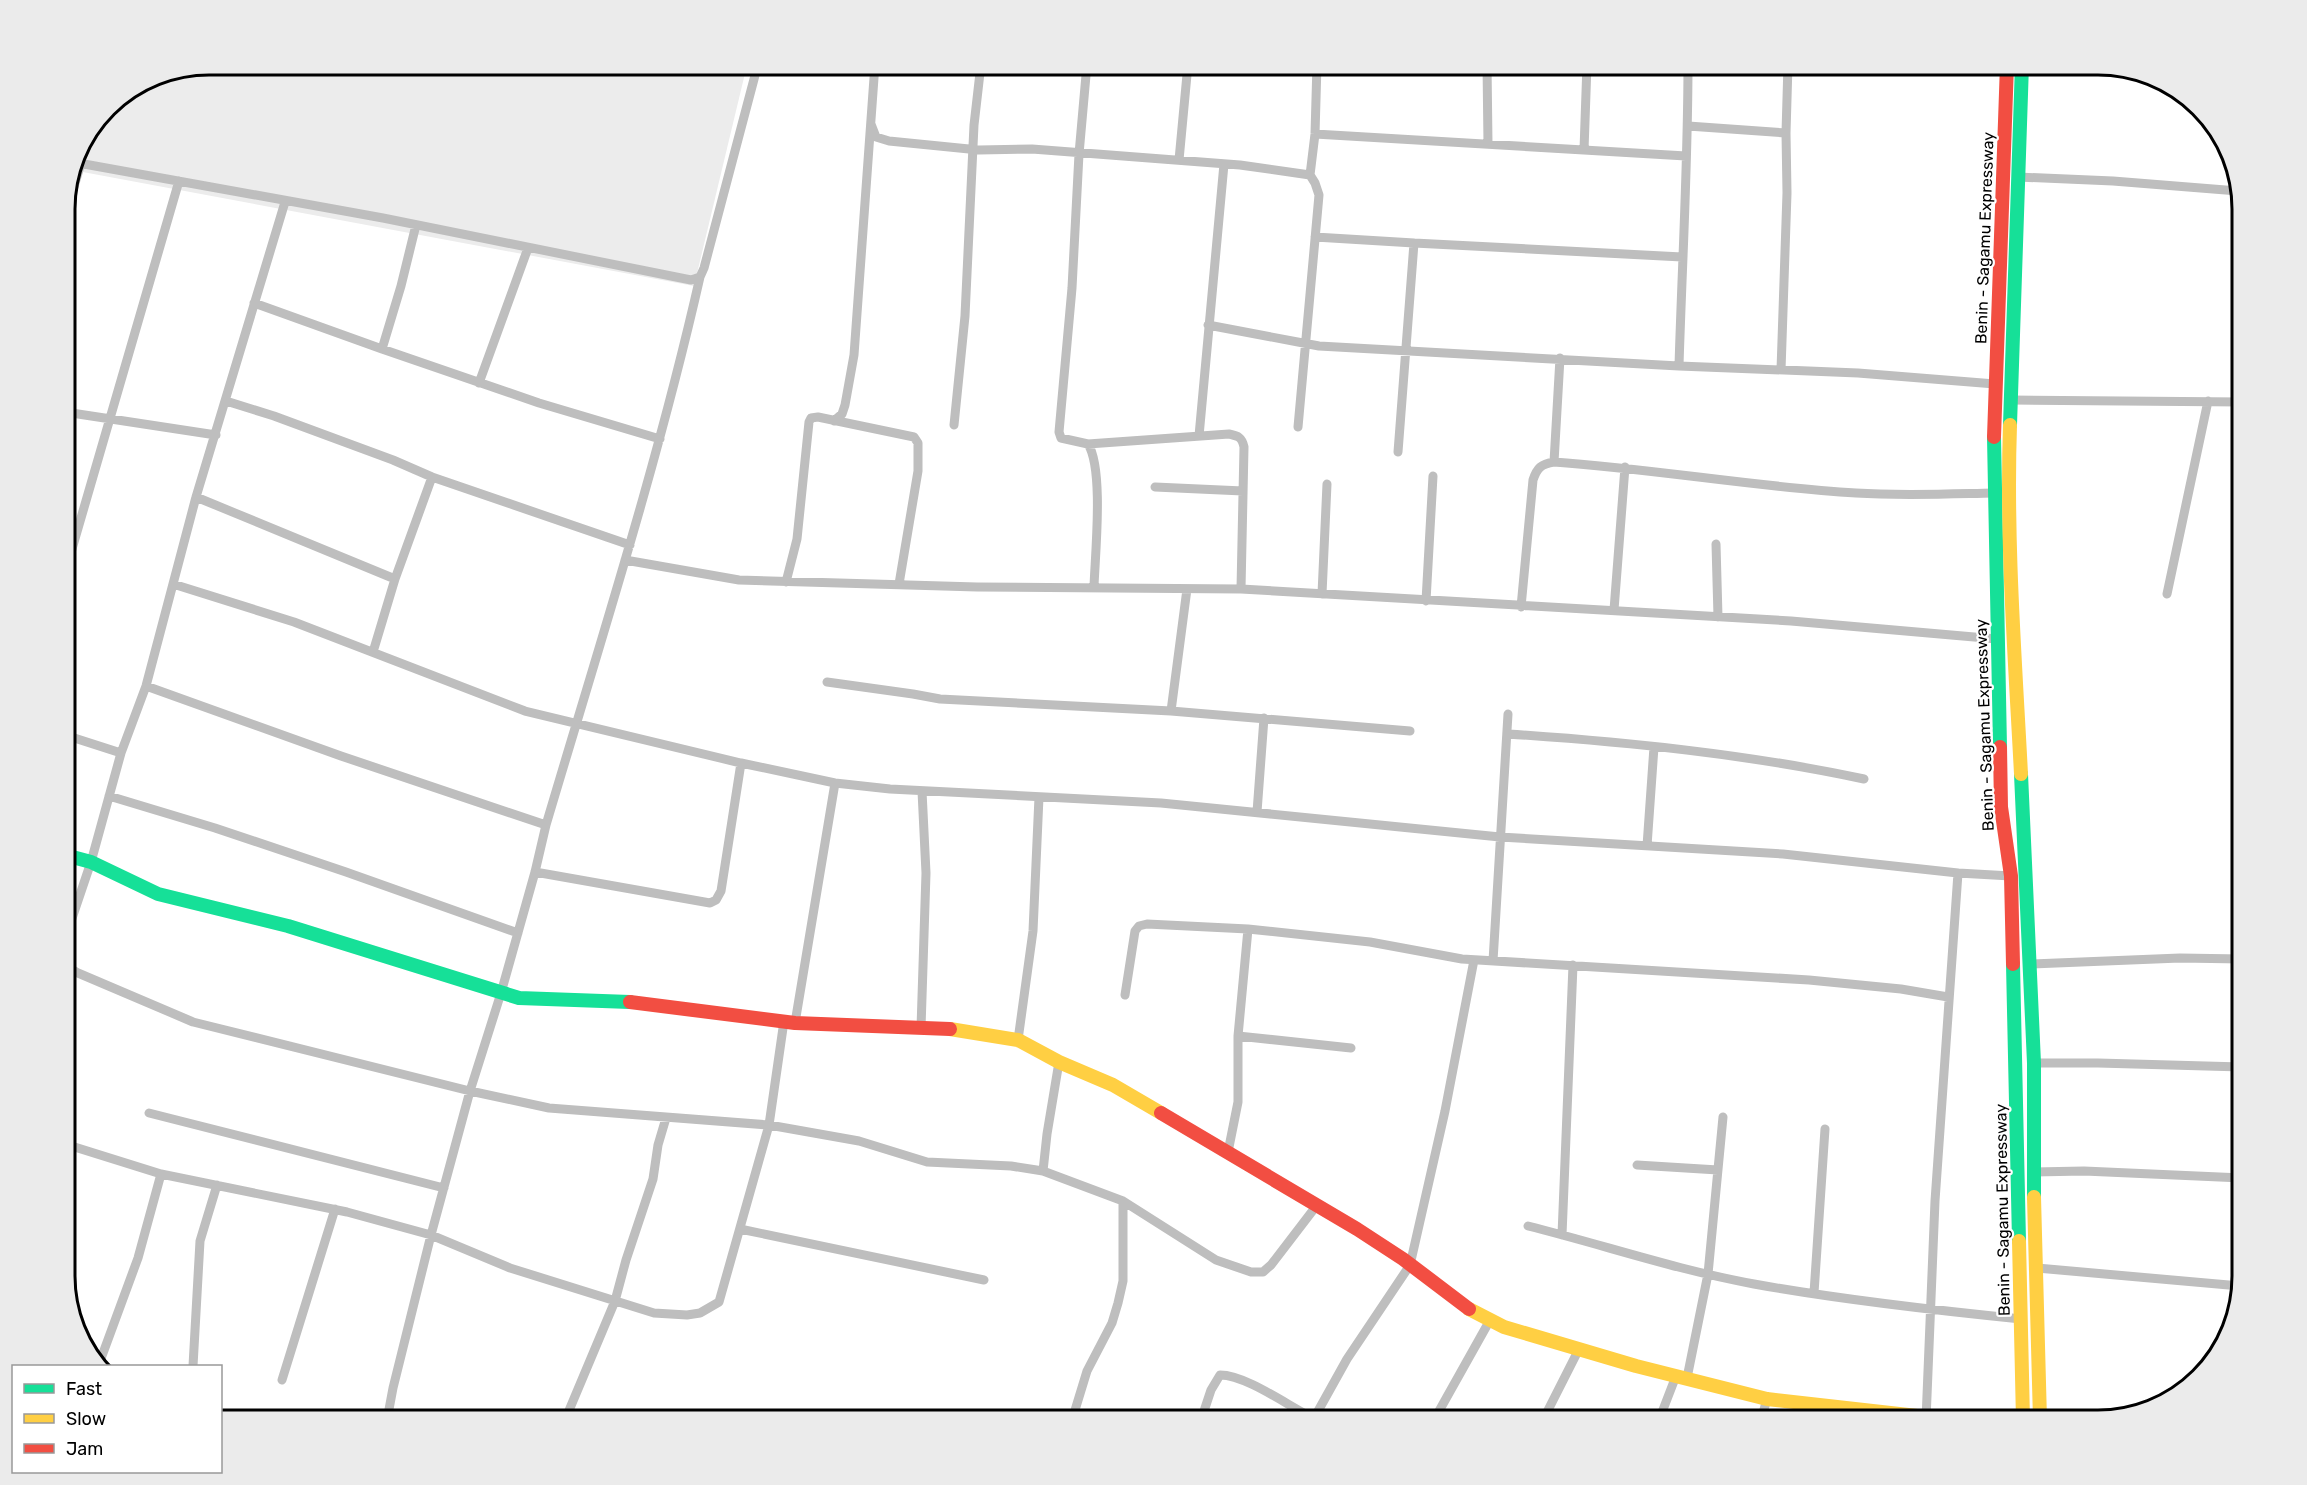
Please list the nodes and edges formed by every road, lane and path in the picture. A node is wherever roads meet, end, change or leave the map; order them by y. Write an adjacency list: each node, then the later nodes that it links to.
1 (755, 75): 35 (street)
2 (874, 75): 13 (street)
3 (980, 75): 18 (street)
4 (1086, 75): 20 (street)
5 (1187, 75): 22 (street)
6 (1317, 75): 16 (street)
7 (1487, 75): 17 (street)
8 (1587, 75): 19 (street)
9 (1688, 75): 14 (street)
10 (1788, 75): 15 (street)
11 (2007, 75): 45 (main road, Benin - Sagamu Expressway)
12 (2022, 75): 26 (main road)
13 (871, 124): 18 (street); 52 (street)
14 (1688, 126): 15 (street); 21 (street)
15 (1786, 133): 43 (street)
16 (1315, 134): 17 (street); 25 (street)
17 (1488, 144): 19 (street)
18 (974, 149): 20 (street); 53 (street)
19 (1584, 150): 21 (street)
20 (1078, 154): 22 (street); 58 (street)
21 (1686, 156): 34 (street)
22 (1179, 160): 24 (street)
23 (83, 164): 27 (street)
24 (1224, 164): 25 (street); 37 (street)
25 (1310, 175): 31 (street)
26 (2019, 177): 28 (street); 46 (main road)
27 (180, 181): 29 (street); 51 (street)
28 (2231, 190)
29 (285, 202): 30 (street); 36 (street)
30 (416, 225): 33 (street); 39 (street)
31 (1315, 237): 32 (street); 38 (street)
32 (1414, 243): 34 (street); 40 (street)
33 (528, 248): 35 (street); 44 (street)
34 (1682, 258): 42 (street)
35 (700, 277): 57 (street)
36 (254, 303): 39 (street); 47 (street)
37 (1208, 325): 38 (street); 56 (street)
38 (1305, 344): 40 (street); 54 (street)
39 (382, 349): 44 (street)
40 (1406, 350): 41 (street); 59 (street)
41 (1560, 358): 42 (street); 60 (street)
42 (1679, 366): 43 (street)
43 (1781, 370): 45 (street)
44 (479, 383): 57 (street)
45 (1995, 384): 67 (main road, Benin - Sagamu Expressway)
46 (2011, 400): 48 (street); 120 (main road)
47 (226, 401): 55 (street); 63 (street)
48 (2208, 401): 49 (street); 81 (street)
49 (2232, 402)
50 (75, 414): 51 (street)
51 (111, 419): 55 (street); 69 (street)
52 (834, 421): 74 (street); 76 (street)
53 (954, 425)
54 (1298, 427)
55 (216, 435): 68 (street)
56 (1199, 436): 58 (street); 66 (street)
57 (660, 439): 71 (street)
58 (1088, 444): 77 (street)
59 (1398, 452)
60 (1554, 462): 61 (street); 83 (street)
61 (1625, 467): 67 (street); 84 (street)
62 (1433, 476): 82 (street)
63 (432, 477): 71 (street); 73 (street)
64 (1327, 484): 80 (street)
65 (1155, 488): 66 (street)
66 (1243, 491): 79 (street)
67 (1993, 493): 86 (main road, Benin - Sagamu Expressway)
68 (196, 497): 73 (street); 75 (street)
69 (75, 540)
70 (1716, 544): 85 (street)
71 (630, 545): 72 (street)
72 (625, 560): 74 (street); 93 (street)
73 (395, 579): 87 (street)
74 (786, 582): 76 (street)
75 (173, 584): 87 (street); 89 (street)
76 (899, 584): 77 (street)
77 (1094, 587): 78 (street)
78 (1187, 589): 79 (street); 90 (street)
79 (1241, 590): 80 (street)
80 (1322, 594): 82 (street)
81 (2167, 594)
82 (1426, 601): 83 (street)
83 (1521, 607): 84 (street)
84 (1614, 610): 85 (street)
85 (1718, 617): 86 (street)
86 (1997, 639): 113 (main road, Benin - Sagamu Expressway)
87 (373, 652): 93 (street)
88 (826, 682): 90 (street)
89 (146, 686): 98 (street); 106 (street)
90 (1171, 711): 92 (street)
91 (1508, 714): 95 (street)
92 (1264, 718): 94 (street); 105 (street)
93 (576, 724): 99 (street); 106 (street)
94 (1410, 731)
95 (1508, 734): 97 (street); 107 (street)
96 (75, 738): 98 (street)
97 (1654, 747): 100 (street); 108 (street)
98 (121, 753): 103 (street)
99 (741, 763): 101 (street); 111 (street)
100 (1864, 779)
101 (835, 783): 102 (street); 126 (street)
102 (922, 791): 104 (street); 127 (street)
103 (109, 796): 110 (street); 116 (street)
104 (1039, 797): 105 (street); 129 (street)
105 (1257, 812): 107 (street)
106 (546, 825): 111 (street)
107 (1500, 837): 108 (street); 119 (street)
108 (1647, 846): 112 (street)
109 (75, 858): 110 (main road)
110 (91, 862): 114 (street); 123 (main road)
111 (535, 872): 116 (street)
112 (1958, 873): 113 (street); 125 (street)
113 (2011, 876): 165 (main road, Benin - Sagamu Expressway)
114 (75, 909)
115 (1248, 930): 118 (street); 124 (street); 128 (street)
116 (518, 933): 123 (street)
117 (2232, 959): 120 (street)
118 (1474, 960): 119 (street); 157 (street)
119 (1492, 961): 121 (street)
120 (2029, 964): 132 (main road)
121 (1573, 965): 125 (street); 156 (street)
122 (75, 971): 134 (street)
123 (501, 993): 126 (main road); 134 (street)
124 (1125, 995)
125 (1947, 997): 164 (street)
126 (790, 1022): 127 (main road); 138 (street)
127 (921, 1028): 129 (main road)
128 (1238, 1036): 130 (street); 141 (street)
129 (1018, 1040): 131 (main road)
130 (1351, 1048)
131 (1059, 1062): 141 (main road); 144 (street)
132 (2034, 1063): 133 (street); 145 (main road)
133 (2232, 1067)
134 (470, 1091): 137 (street); 149 (street)
135 (149, 1113): 149 (street)
136 (1723, 1117): 143 (street)
137 (666, 1118): 138 (street); 163 (street)
138 (769, 1125): 144 (street); 154 (street)
139 (1825, 1129): 162 (street)
140 (75, 1147): 146 (street)
141 (1228, 1152): 151 (main road)
142 (1637, 1165): 143 (street)
143 (1718, 1170): 159 (street)
144 (1043, 1171): 150 (street)
145 (2034, 1172): 147 (street); 158 (main road)
146 (161, 1174): 148 (street); 168 (street)
147 (2232, 1178)
148 (217, 1185): 152 (street); 169 (street)
149 (444, 1188): 155 (street)
150 (1123, 1201): 151 (street); 175 (street)
151 (1317, 1205): 157 (main road)
152 (335, 1209): 155 (street); 171 (street)
153 (1528, 1226): 156 (street)
154 (740, 1229): 160 (street); 163 (street)
155 (430, 1235): 163 (street); 173 (street)
156 (1562, 1235): 159 (street)
157 (1410, 1265): 166 (main road); 178 (street)
158 (2037, 1268): 161 (street); 186 (main road)
159 (1708, 1274): 162 (street); 170 (street)
160 (984, 1280)
161 (2231, 1285)
162 (1814, 1293): 164 (street)
163 (615, 1302): 174 (street)
164 (1931, 1310): 165 (street); 184 (street)
165 (2021, 1319): 185 (main road, Benin - Sagamu Expressway)
166 (1490, 1320): 167 (main road); 179 (street)
167 (1579, 1349): 170 (main road); 180 (street)
168 (101, 1356)
169 (193, 1365)
170 (1682, 1377): 172 (main road); 181 (street)
171 (282, 1380)
172 (1767, 1399): 182 (street); 183 (main road)
173 (389, 1410)
174 (568, 1410)
175 (1075, 1410)
176 (1205, 1410): 177 (street)
177 (1298, 1410)
178 (1320, 1410)
179 (1440, 1410)
180 (1548, 1410)
181 (1664, 1410)
182 (1764, 1410)
183 (1854, 1410)
184 (1926, 1410)
185 (2023, 1410)
186 (2040, 1410)

